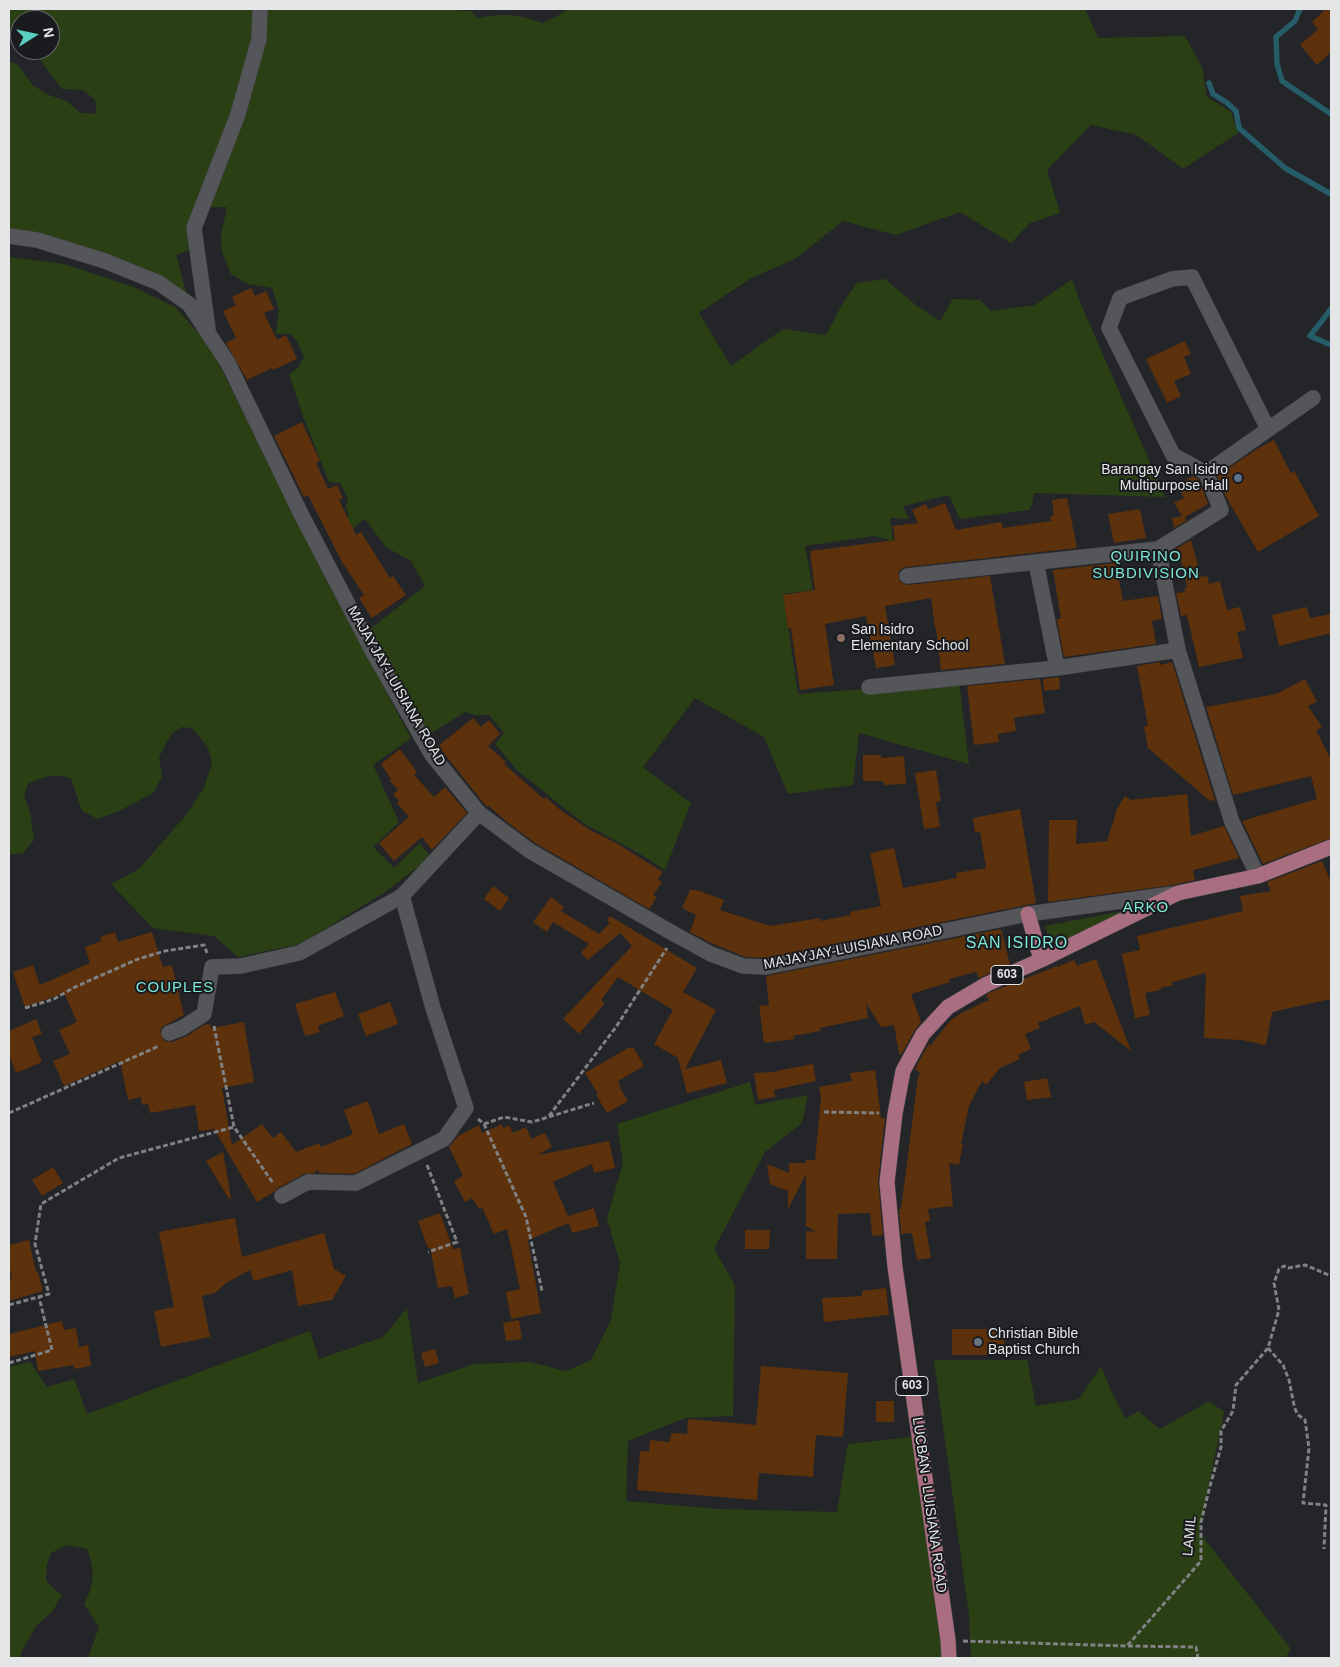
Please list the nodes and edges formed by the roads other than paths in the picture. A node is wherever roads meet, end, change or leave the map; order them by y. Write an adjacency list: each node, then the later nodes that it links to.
1 (260, 9): 3 (street)
2 (9, 236): 3 (street, MAJAYJAY-LUISIANA ROAD)
3 (208, 333): 13 (street, MAJAYJAY-LUISIANA ROAD)
4 (1313, 398): 5 (street)
5 (1268, 429): 6 (street); 6 (street)
6 (1206, 473): 7 (street)
7 (1158, 549): 8 (street); 10 (street)
8 (1036, 562): 9 (street); 11 (street)
9 (908, 576)
10 (1178, 650): 11 (street); 15 (street)
11 (1057, 668): 12 (street)
12 (869, 687)
13 (479, 813): 17 (street); 18 (street, MAJAYJAY-LUISIANA ROAD)
14 (1331, 847): 15 (main road, 603)
15 (1258, 876): 16 (main road, 603)
16 (1178, 894): 18 (street, MAJAYJAY-LUISIANA ROAD); 19 (main road, 603)
17 (402, 896): 20 (street); 21 (street)
18 (1028, 914): 19 (main road)
19 (1041, 960): 22 (main road, LUCBAN - LUISIANA ROAD / 603)
20 (169, 1033)
21 (282, 1196)
22 (949, 1658)

